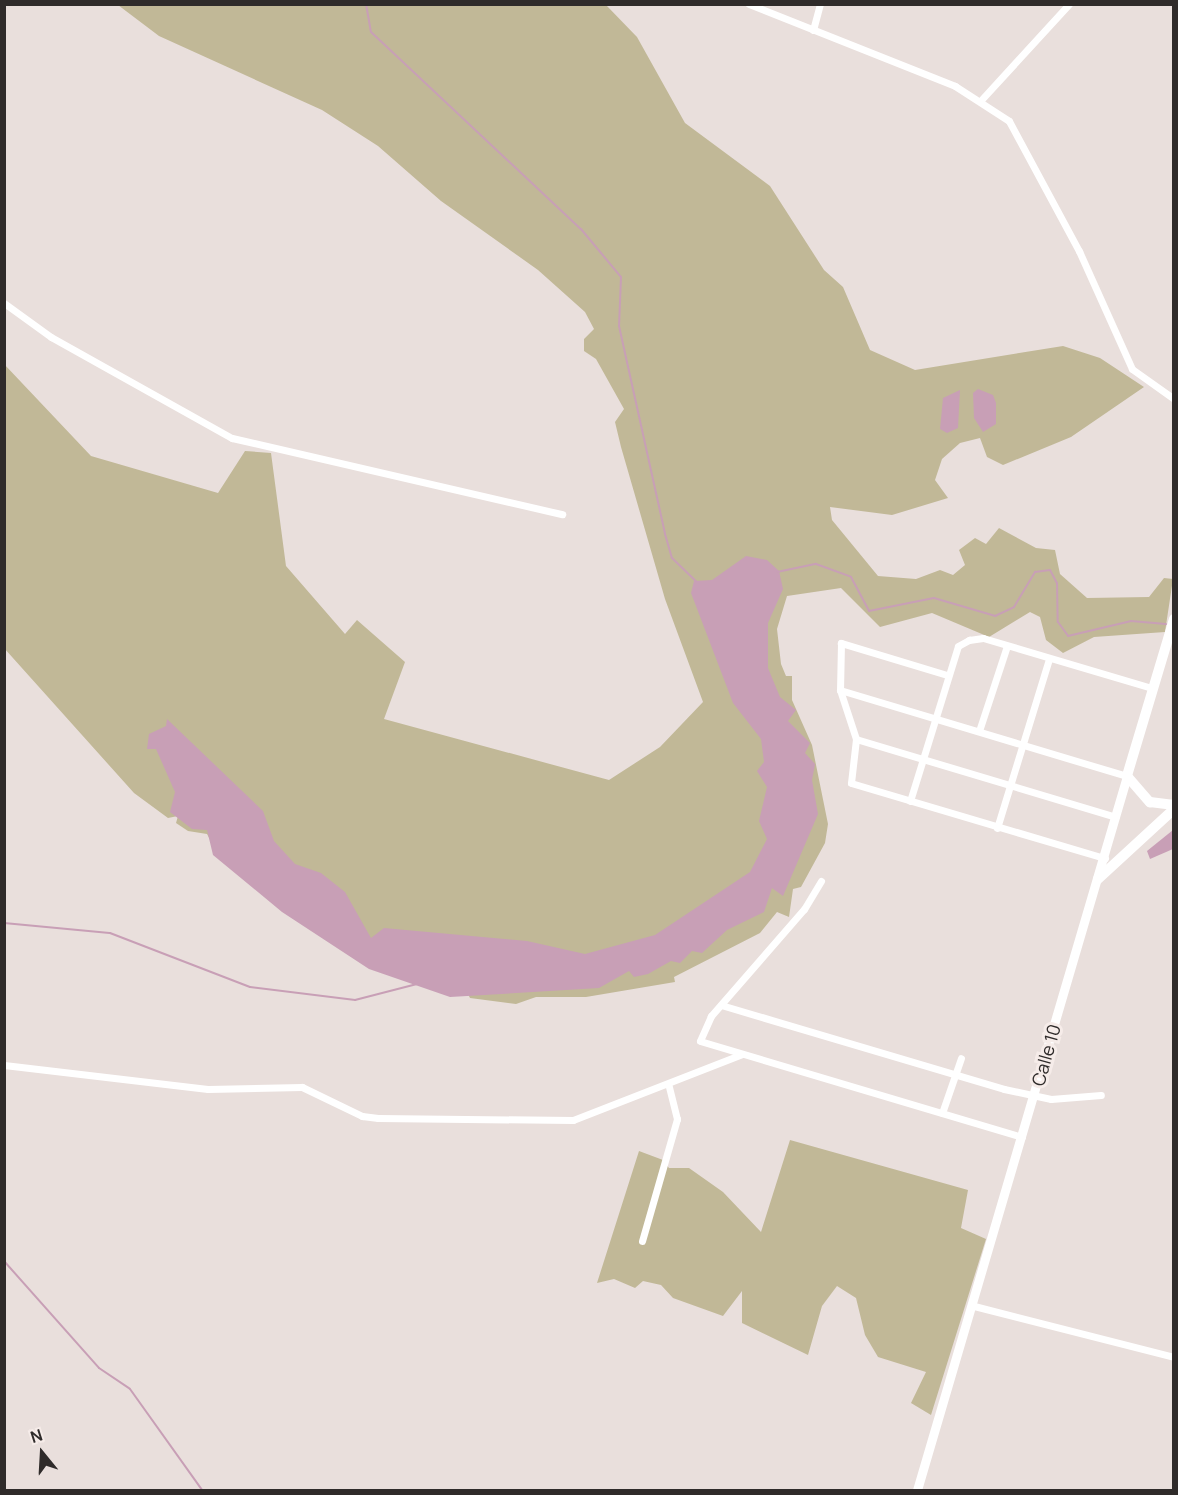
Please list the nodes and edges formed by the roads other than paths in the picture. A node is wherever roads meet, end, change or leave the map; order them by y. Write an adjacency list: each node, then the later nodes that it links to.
1 (749, 4): 4 (street)
2 (820, 4): 4 (street)
3 (1069, 4): 5 (street)
4 (813, 30): 5 (street)
5 (982, 99): 7 (street)
6 (4, 303): 8 (street)
7 (1173, 399)
8 (562, 514)
9 (1173, 619): 13 (main road, Calle 10)
10 (1007, 646): 11 (street); 12 (street); 16 (street)
11 (1049, 659): 13 (street); 18 (street)
12 (947, 675): 14 (street); 15 (street)
13 (1152, 688): 20 (main road, Calle 10)
14 (840, 690): 15 (street); 17 (street)
15 (935, 718): 16 (street); 19 (street)
16 (979, 731): 18 (street)
17 (856, 739): 19 (street); 22 (street)
18 (1023, 744): 20 (street); 21 (street)
19 (923, 759): 21 (street); 22 (street)
20 (1127, 776): 23 (main road); 24 (street, Calle 10)
21 (1010, 785): 24 (street); 25 (street)
22 (910, 801): 25 (street)
23 (1173, 807): 27 (main road)
24 (1116, 817): 26 (street, Calle 10)
25 (997, 828): 26 (street)
26 (1105, 858): 27 (street, Calle 10)
27 (1098, 879): 35 (street, Calle 10)
28 (821, 881): 29 (street)
29 (721, 1005): 30 (street); 33 (street)
30 (742, 1054): 34 (street); 37 (street)
31 (961, 1058): 33 (street)
32 (4, 1065): 34 (street)
33 (955, 1074): 35 (street); 37 (street)
34 (669, 1086): 39 (street)
35 (1035, 1094): 36 (street); 38 (street, Calle 10)
36 (1101, 1095)
37 (942, 1113): 38 (street)
38 (1022, 1137): 40 (street, Calle 10)
39 (642, 1241)
40 (974, 1306): 41 (street); 42 (street, Calle 10)
41 (1173, 1357)
42 (917, 1491)

